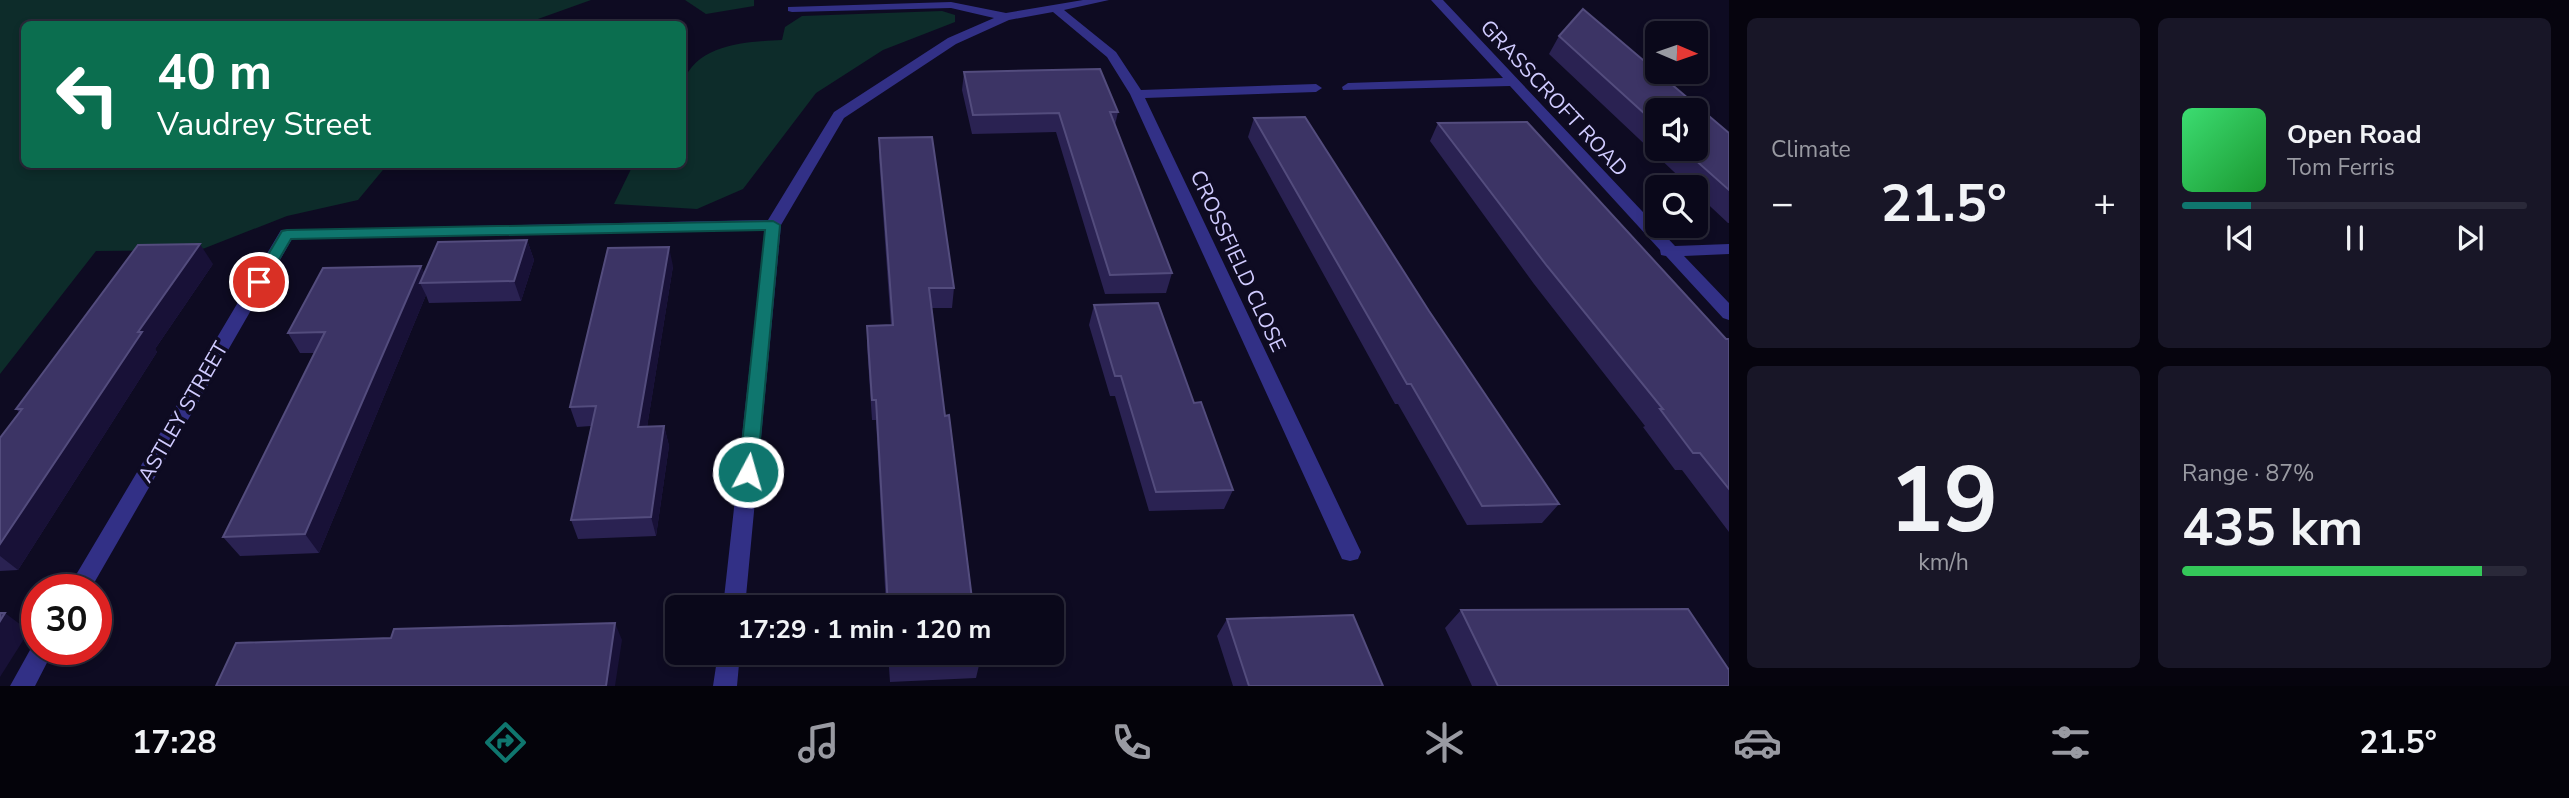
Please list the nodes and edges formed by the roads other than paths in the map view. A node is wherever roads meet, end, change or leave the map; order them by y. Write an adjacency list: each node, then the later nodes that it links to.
1 (1103, 0): 4 (street)
2 (1437, 0): 6 (street, GRASSCROFT ROAD)
3 (792, 9): 5 (street)
4 (1057, 10): 5 (street); 9 (street, CROSSFIELD CLOSE)
5 (1006, 17): 10 (street)
6 (1511, 82): 7 (street); 12 (street, GRASSCROFT ROAD)
7 (1349, 87)
8 (1316, 88): 9 (street)
9 (1137, 94): 14 (street, CROSSFIELD CLOSE)
10 (773, 225): 15 (street, ASTLEY STREET); 16 (street)
11 (1729, 249): 12 (street)
12 (1667, 251): 13 (street, GRASSCROFT ROAD)
13 (1729, 314)
14 (1350, 552)
15 (87, 574)
16 (735, 595)
17 (34, 665): 19 (street)
18 (728, 665): 20 (street)
19 (22, 686)
20 (725, 686)

